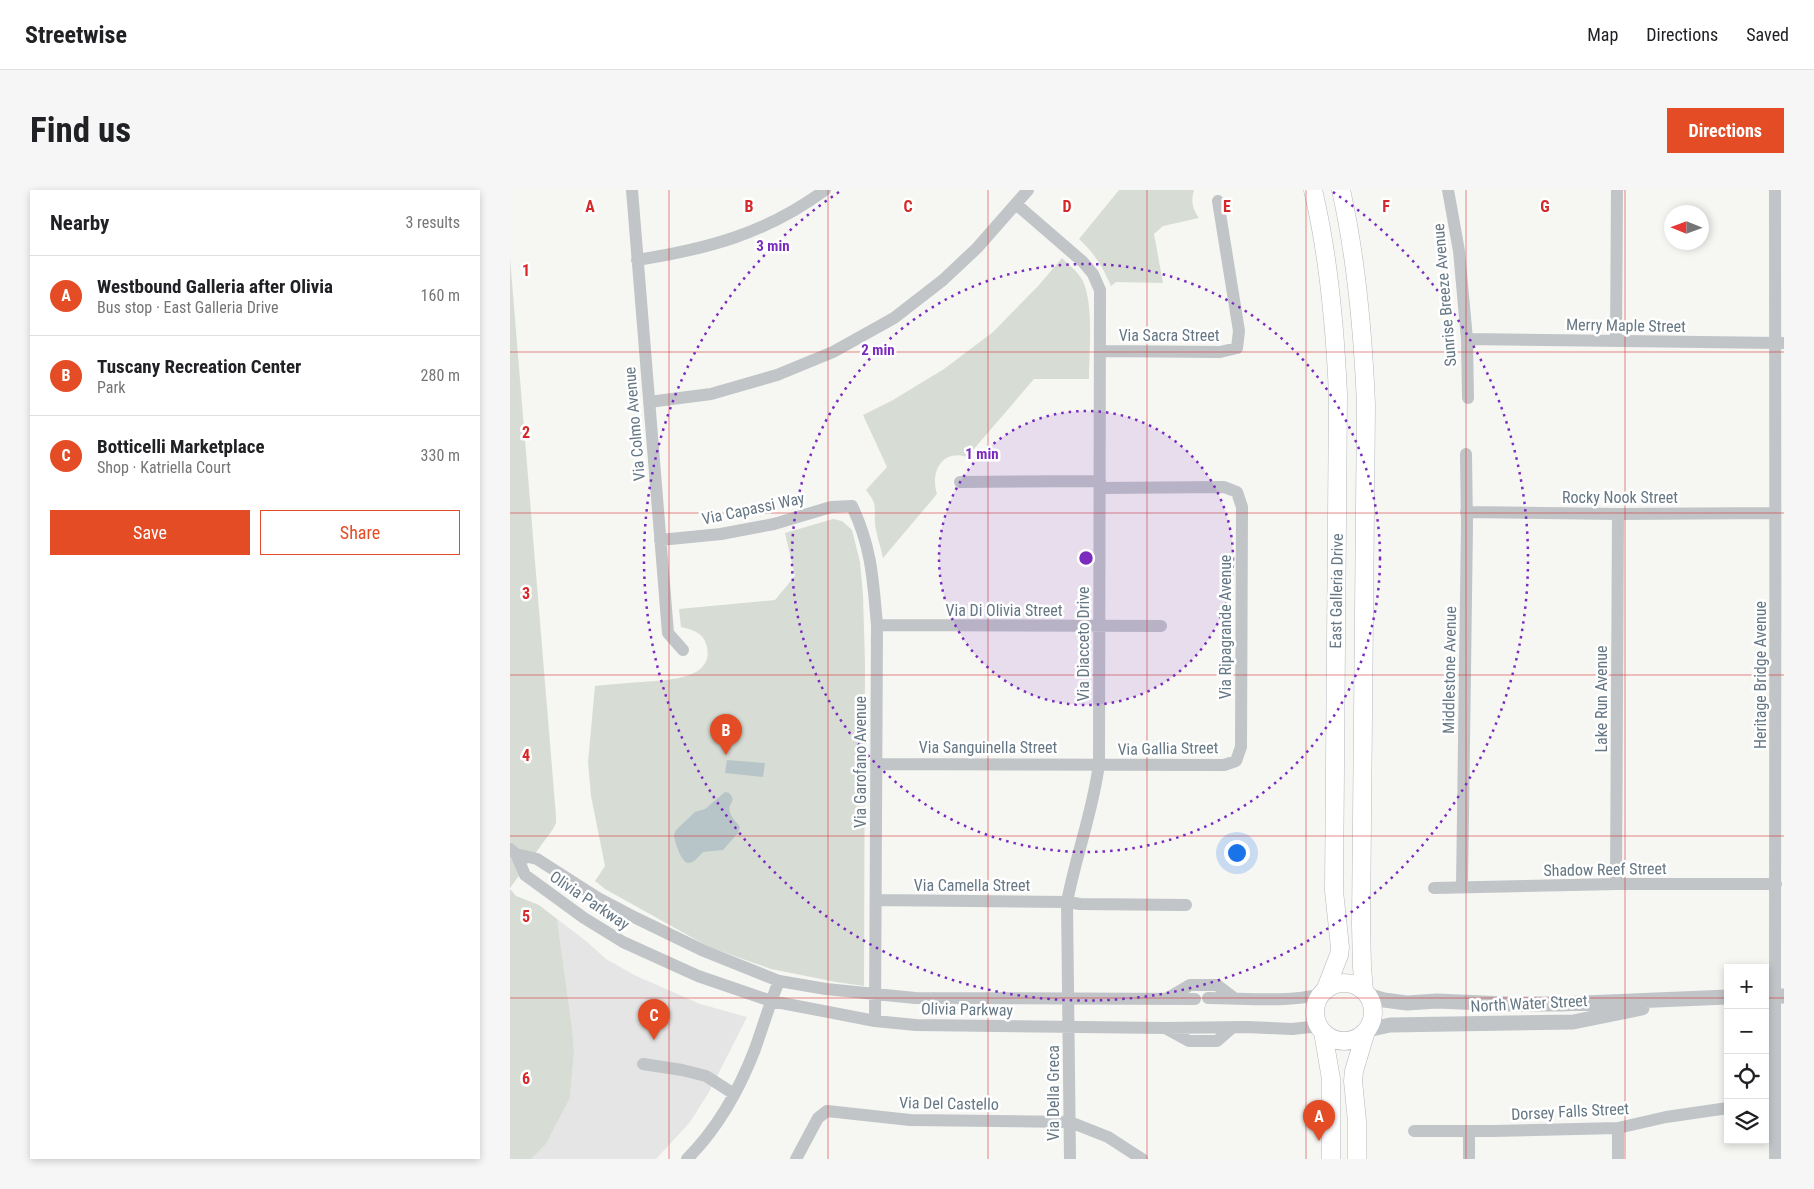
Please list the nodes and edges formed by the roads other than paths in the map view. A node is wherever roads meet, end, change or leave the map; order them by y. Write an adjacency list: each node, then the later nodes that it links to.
1 (632, 190): 11 (street, Via Colmo Avenue)
2 (825, 190): 11 (street)
3 (1028, 190): 10 (street)
4 (1313, 190): 43 (main road, East Galleria Drive)
5 (1341, 190): 44 (main road, East Galleria Drive)
6 (1448, 190): 12 (street, Sunrise Breeze Avenue)
7 (1617, 190): 13 (street)
8 (1775, 190): 14 (street, Heritage Bridge Avenue)
9 (1218, 201): 15 (street, Via Sacra Street)
10 (1016, 204): 15 (street, Via Diacceto Drive); 17 (street)
11 (637, 260): 17 (street, Via Colmo Avenue)
12 (1467, 340): 13 (street, Merry Maple Street); 16 (street, Sunrise Breeze Avenue)
13 (1616, 341): 14 (street, Merry Maple Street)
14 (1779, 343): 23 (street, Heritage Bridge Avenue)
15 (1100, 351): 20 (street, Via Diacceto Drive)
16 (1468, 398)
17 (649, 402): 25 (street, Via Colmo Avenue)
18 (1466, 454): 22 (street, Middlestone Avenue)
19 (960, 482): 20 (street)
20 (1100, 485): 27 (street, Via Diacceto Drive); 31 (street, Via Ripagrande Avenue)
21 (852, 506): 25 (street, Via Capassi Way); 26 (street, Via Garofano Avenue)
22 (1466, 512): 24 (street, Rocky Nook Street); 37 (street, Middlestone Avenue)
23 (1775, 513): 24 (street, Rocky Nook Street); 30 (street, Heritage Bridge Avenue)
24 (1618, 514): 35 (street, Lake Run Avenue)
25 (660, 540): 29 (street, Via Colmo Avenue)
26 (877, 626): 27 (street, Via Di Olivia Street); 32 (street, Via Garofano Avenue)
27 (1100, 626): 28 (street, Via Di Olivia Street); 33 (street, Via Diacceto Drive)
28 (1161, 626)
29 (683, 650)
30 (1781, 686): 36 (street, Heritage Bridge Avenue)
31 (1236, 761): 33 (street, Via Gallia Street)
32 (876, 764): 33 (street, Via Sanguinella Street); 39 (street, Via Garofano Avenue)
33 (1099, 764): 40 (street, Via Diacceto Drive)
34 (513, 851): 42 (street, Olivia Parkway); 55 (street, Olivia Parkway)
35 (1616, 884): 36 (street, Shadow Reef Street); 37 (street, Shadow Reef Street)
36 (1776, 884): 62 (street, Heritage Bridge Avenue, bridge)
37 (1462, 887): 38 (street, Shadow Reef Street)
38 (1434, 888)
39 (876, 900): 40 (street, Via Camella Street); 45 (street, Via Garofano Avenue)
40 (1067, 902): 41 (street, Via Camella Street); 54 (street, Via Diacceto Drive)
41 (1186, 905)
42 (779, 981): 45 (street, Olivia Parkway); 55 (street)
43 (1323, 992): 44 (main road); 51 (street); 58 (main road)
44 (1366, 993): 52 (street, North Water Street); 59 (main road)
45 (875, 995): 54 (street, Olivia Parkway); 56 (street, Via Garofano Avenue)
46 (1784, 996): 48 (street)
47 (1724, 997): 52 (street, North Water Street)
48 (1769, 997)
49 (1195, 998): 53 (street, Olivia Parkway)
50 (1208, 998): 51 (street)
51 (1234, 998): 53 (street, Olivia Parkway)
52 (1690, 998): 59 (street, North Water Street)
53 (1165, 999): 54 (street, Olivia Parkway)
54 (1068, 1000): 57 (street, Via Diacceto Drive)
55 (771, 1001): 56 (street, Olivia Parkway); 61 (street)
56 (874, 1021): 57 (street, Olivia Parkway)
57 (1069, 1026): 58 (street, Olivia Parkway); 64 (street, Via Della Greca)
58 (1322, 1030): 59 (main road); 72 (main road)
59 (1367, 1030): 73 (main road)
60 (643, 1064): 61 (street)
61 (734, 1094): 68 (street)
62 (1775, 1105): 76 (street, Heritage Bridge Avenue)
63 (1724, 1109): 65 (street, Dorsey Falls Street)
64 (1070, 1122): 69 (street, Via Del Castello); 70 (street, Via Della Greca); 71 (street)
65 (1618, 1128): 67 (street, Dorsey Falls Street); 75 (street)
66 (1414, 1131): 67 (street, Dorsey Falls Street)
67 (1469, 1131): 74 (street)
68 (687, 1159)
69 (796, 1159)
70 (1070, 1159)
71 (1142, 1159)
72 (1331, 1159)
73 (1358, 1159)
74 (1469, 1159)
75 (1618, 1159)
76 (1775, 1159)

